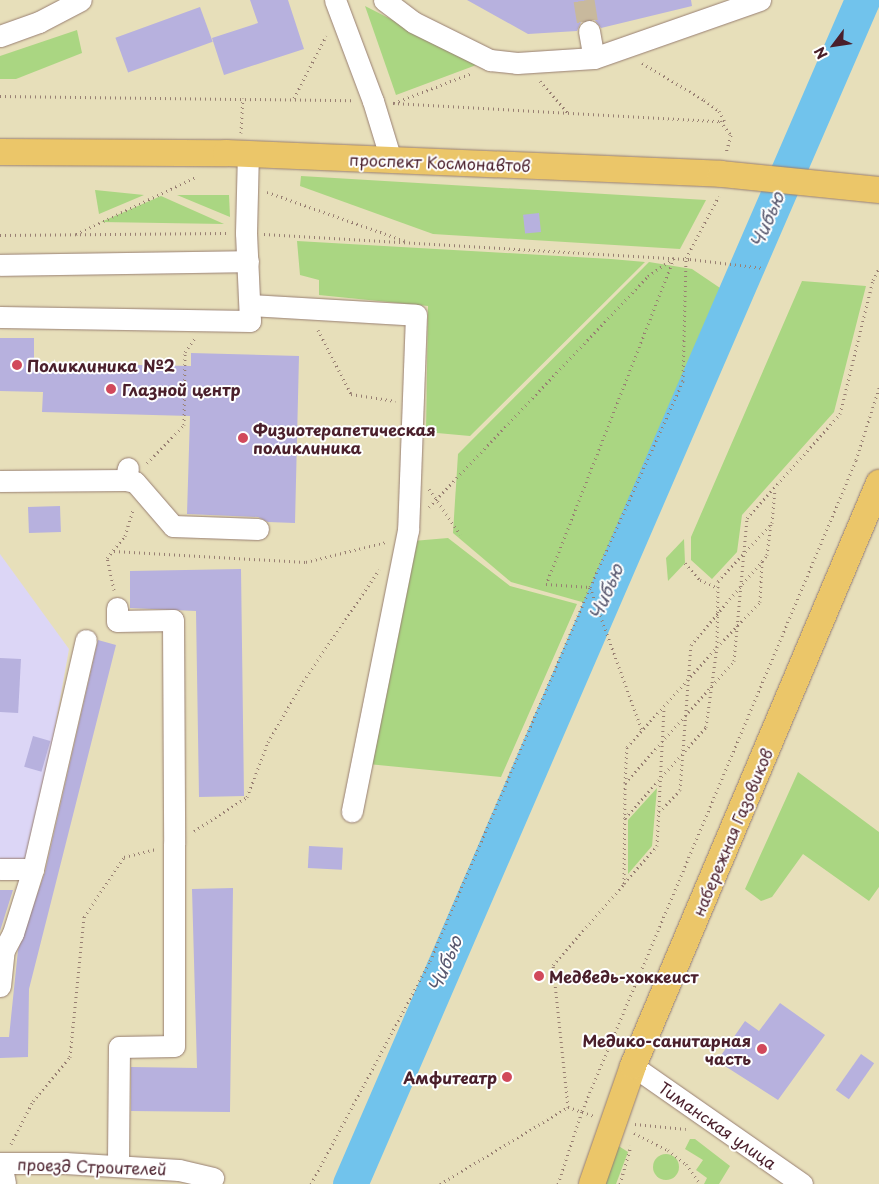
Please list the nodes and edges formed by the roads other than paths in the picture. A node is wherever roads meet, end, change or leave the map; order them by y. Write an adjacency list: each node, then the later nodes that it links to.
1 (81, 0): 6 (street)
2 (335, 0): 10 (street)
3 (384, 0): 7 (street)
4 (760, 0): 7 (street)
5 (589, 30): 7 (street)
6 (0, 36)
7 (594, 58)
8 (0, 152): 9 (main road, проспект Космонавтов)
9 (248, 154): 10 (main road, проспект Космонавтов); 12 (street)
10 (391, 160): 11 (main road, проспект Космонавтов)
11 (879, 190)
12 (248, 262): 13 (street); 14 (street)
13 (0, 265)
14 (250, 305): 15 (street); 21 (street)
15 (0, 317)
16 (0, 481): 18 (street)
17 (879, 483): 25 (main road, набережная Газовиков)
18 (258, 530)
19 (118, 608): 26 (street)
20 (86, 640): 23 (street)
21 (352, 811)
22 (0, 869): 23 (street)
23 (33, 869): 24 (street)
24 (0, 986)
25 (633, 1066): 29 (main road, набережная Газовиков); 30 (street, Тиманская улица)
26 (118, 1166): 27 (street, проезд Строителей); 28 (street, проезд Строителей)
27 (2, 1170)
28 (213, 1178)
29 (592, 1184)
30 (802, 1184)

